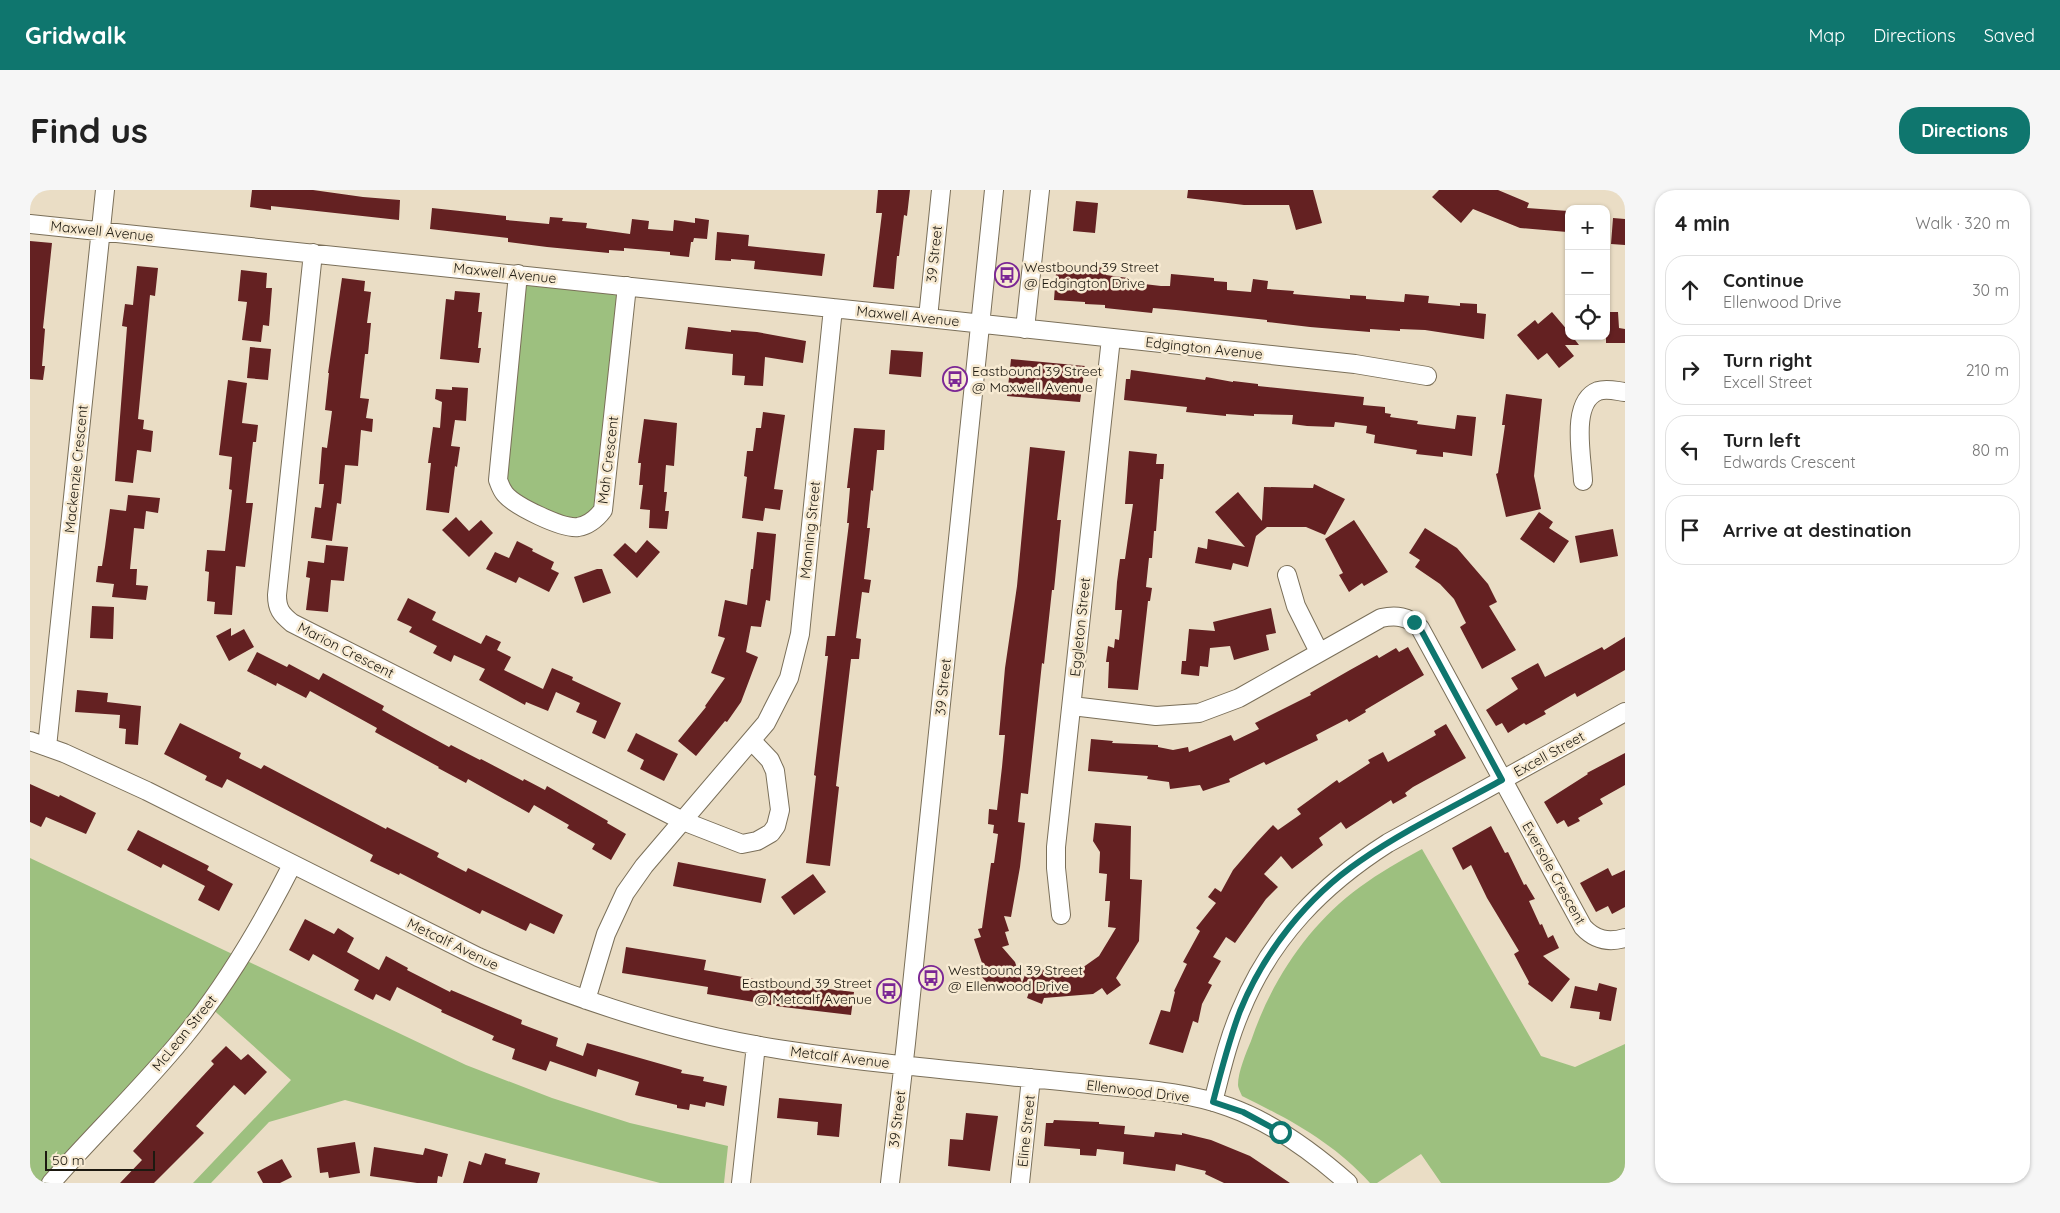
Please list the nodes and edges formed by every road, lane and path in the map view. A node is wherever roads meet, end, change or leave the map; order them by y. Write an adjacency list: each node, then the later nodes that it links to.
1 (106, 190): 6 (street, Mackenzie Crescent)
2 (941, 190): 11 (street, 39 Street)
3 (994, 190): 12 (street, 39 Street)
4 (1040, 190): 13 (street)
5 (30, 224): 6 (street, Maxwell Avenue)
6 (101, 231): 7 (street, Maxwell Avenue); 24 (street, Mackenzie Crescent)
7 (313, 253): 8 (street, Maxwell Avenue); 26 (street, Marion Crescent)
8 (518, 274): 9 (street, Maxwell Avenue); 9 (street, Mah Crescent)
9 (626, 286): 10 (street, Maxwell Avenue)
10 (833, 308): 11 (street, Maxwell Avenue); 22 (street, Manning Street)
11 (928, 318): 12 (street, Maxwell Avenue)
12 (980, 324): 13 (street, Edgington Avenue); 32 (street, 39 Street)
13 (1025, 329): 14 (street, Edgington Avenue)
14 (1111, 338): 15 (street, Edgington Avenue); 20 (street, Eggleton Street)
15 (1426, 376)
16 (1625, 392): 17 (street)
17 (1583, 480)
18 (1287, 575): 19 (street)
19 (1319, 652): 20 (street, Eversole Crescent); 25 (street, Eversole Crescent)
20 (1072, 706): 28 (street, Eggleton Street)
21 (1625, 712): 25 (street, Excell Street)
22 (752, 741): 26 (street, Manning Street); 26 (street)
23 (30, 742): 24 (street, Metcalf Avenue)
24 (47, 747): 27 (street, Metcalf Avenue)
25 (1502, 780): 29 (street, Eversole Crescent); 34 (street, Excell Street)
26 (683, 821): 30 (street, Manning Street)
27 (292, 865): 30 (street, Metcalf Avenue); 35 (street, McLean Street)
28 (1061, 915)
29 (1625, 938)
30 (586, 1000): 31 (street, Metcalf Avenue)
31 (756, 1045): 32 (street, Metcalf Avenue); 36 (street)
32 (904, 1066): 33 (street, Ellenwood Drive); 37 (street, 39 Street)
33 (1032, 1078): 34 (street, Ellenwood Drive); 38 (street, Eline Street)
34 (1213, 1102): 39 (street, Ellenwood Drive)
35 (51, 1183)
36 (741, 1183)
37 (890, 1183)
38 (1020, 1183)
39 (1348, 1183)

